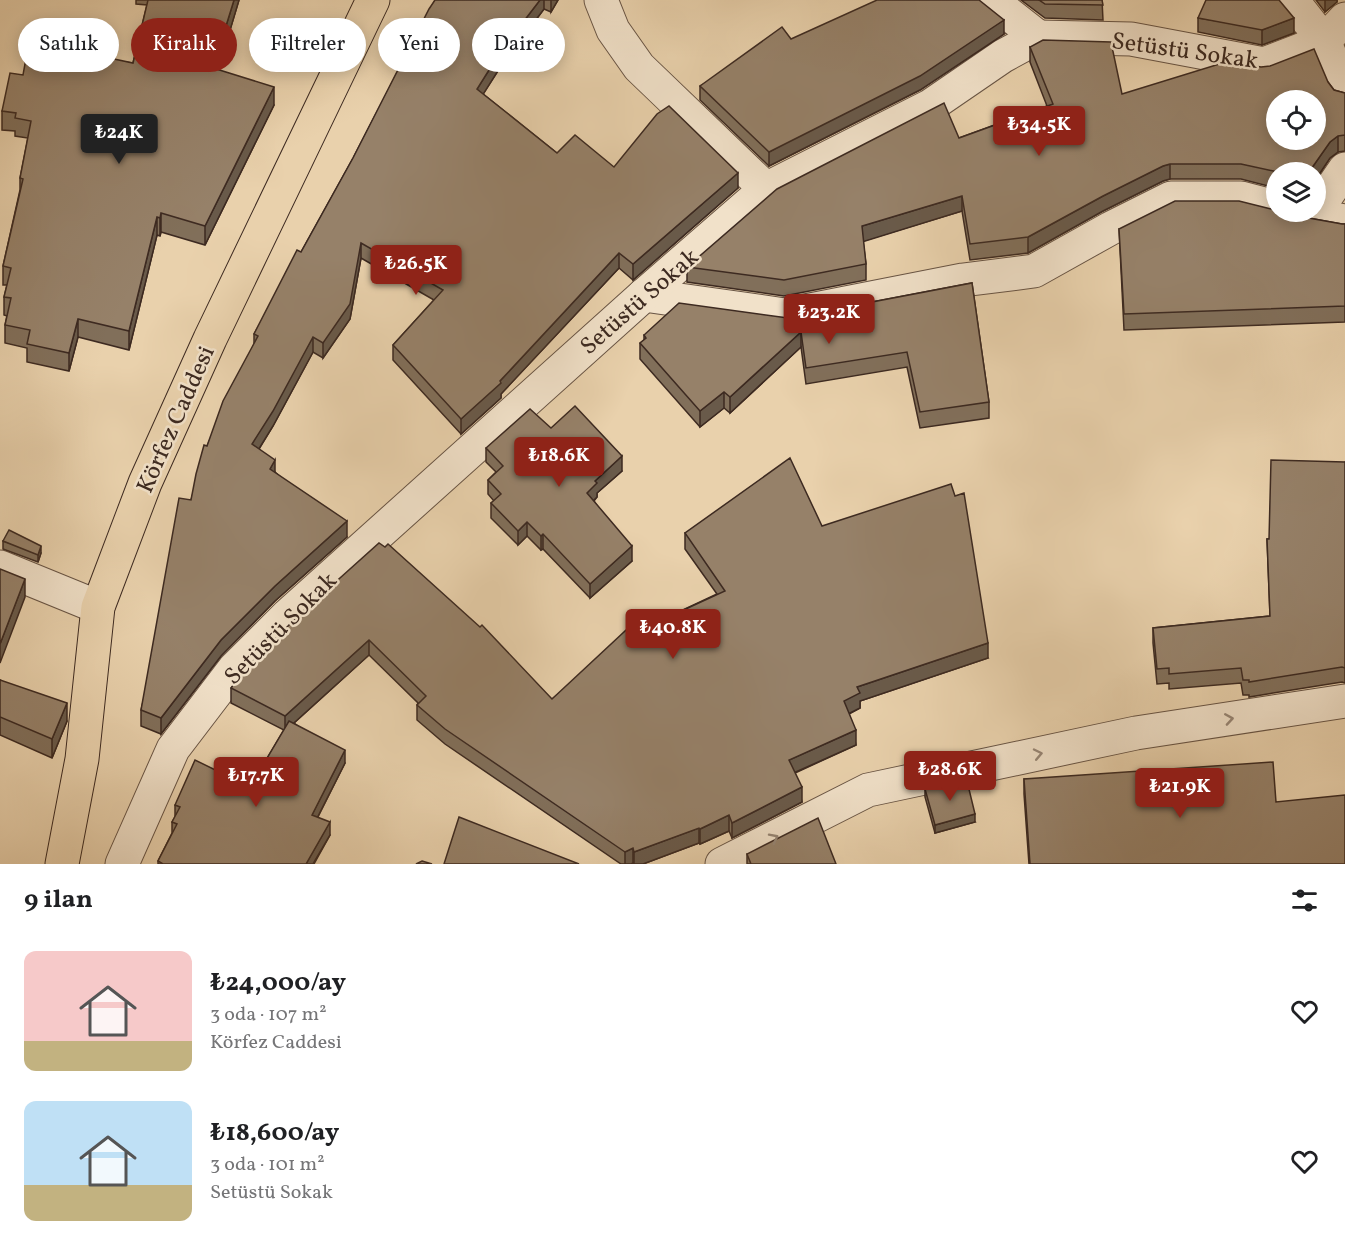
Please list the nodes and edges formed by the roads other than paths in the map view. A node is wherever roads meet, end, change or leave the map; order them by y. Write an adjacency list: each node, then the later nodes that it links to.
1 (373, 0): 16 (main road, Körfez Caddesi)
2 (601, 0): 9 (street)
3 (991, 0): 6 (street)
4 (1292, 0): 5 (street)
5 (1334, 30): 6 (street, Setüstü Sokak); 7 (street)
6 (1038, 38): 9 (street, Setüstü Sokak)
7 (1345, 90)
8 (1345, 169): 10 (street)
9 (766, 189): 14 (street, Setüstü Sokak)
10 (1326, 192)
11 (1266, 204): 14 (street)
12 (1326, 216): 13 (street)
13 (1345, 221)
14 (644, 295): 19 (street, Setüstü Sokak)
15 (0, 567): 16 (street)
16 (98, 607): 18 (main road, Körfez Caddesi)
17 (1345, 701): 20 (street, one-way to 17)
18 (62, 864)
19 (122, 864)
20 (722, 864)

